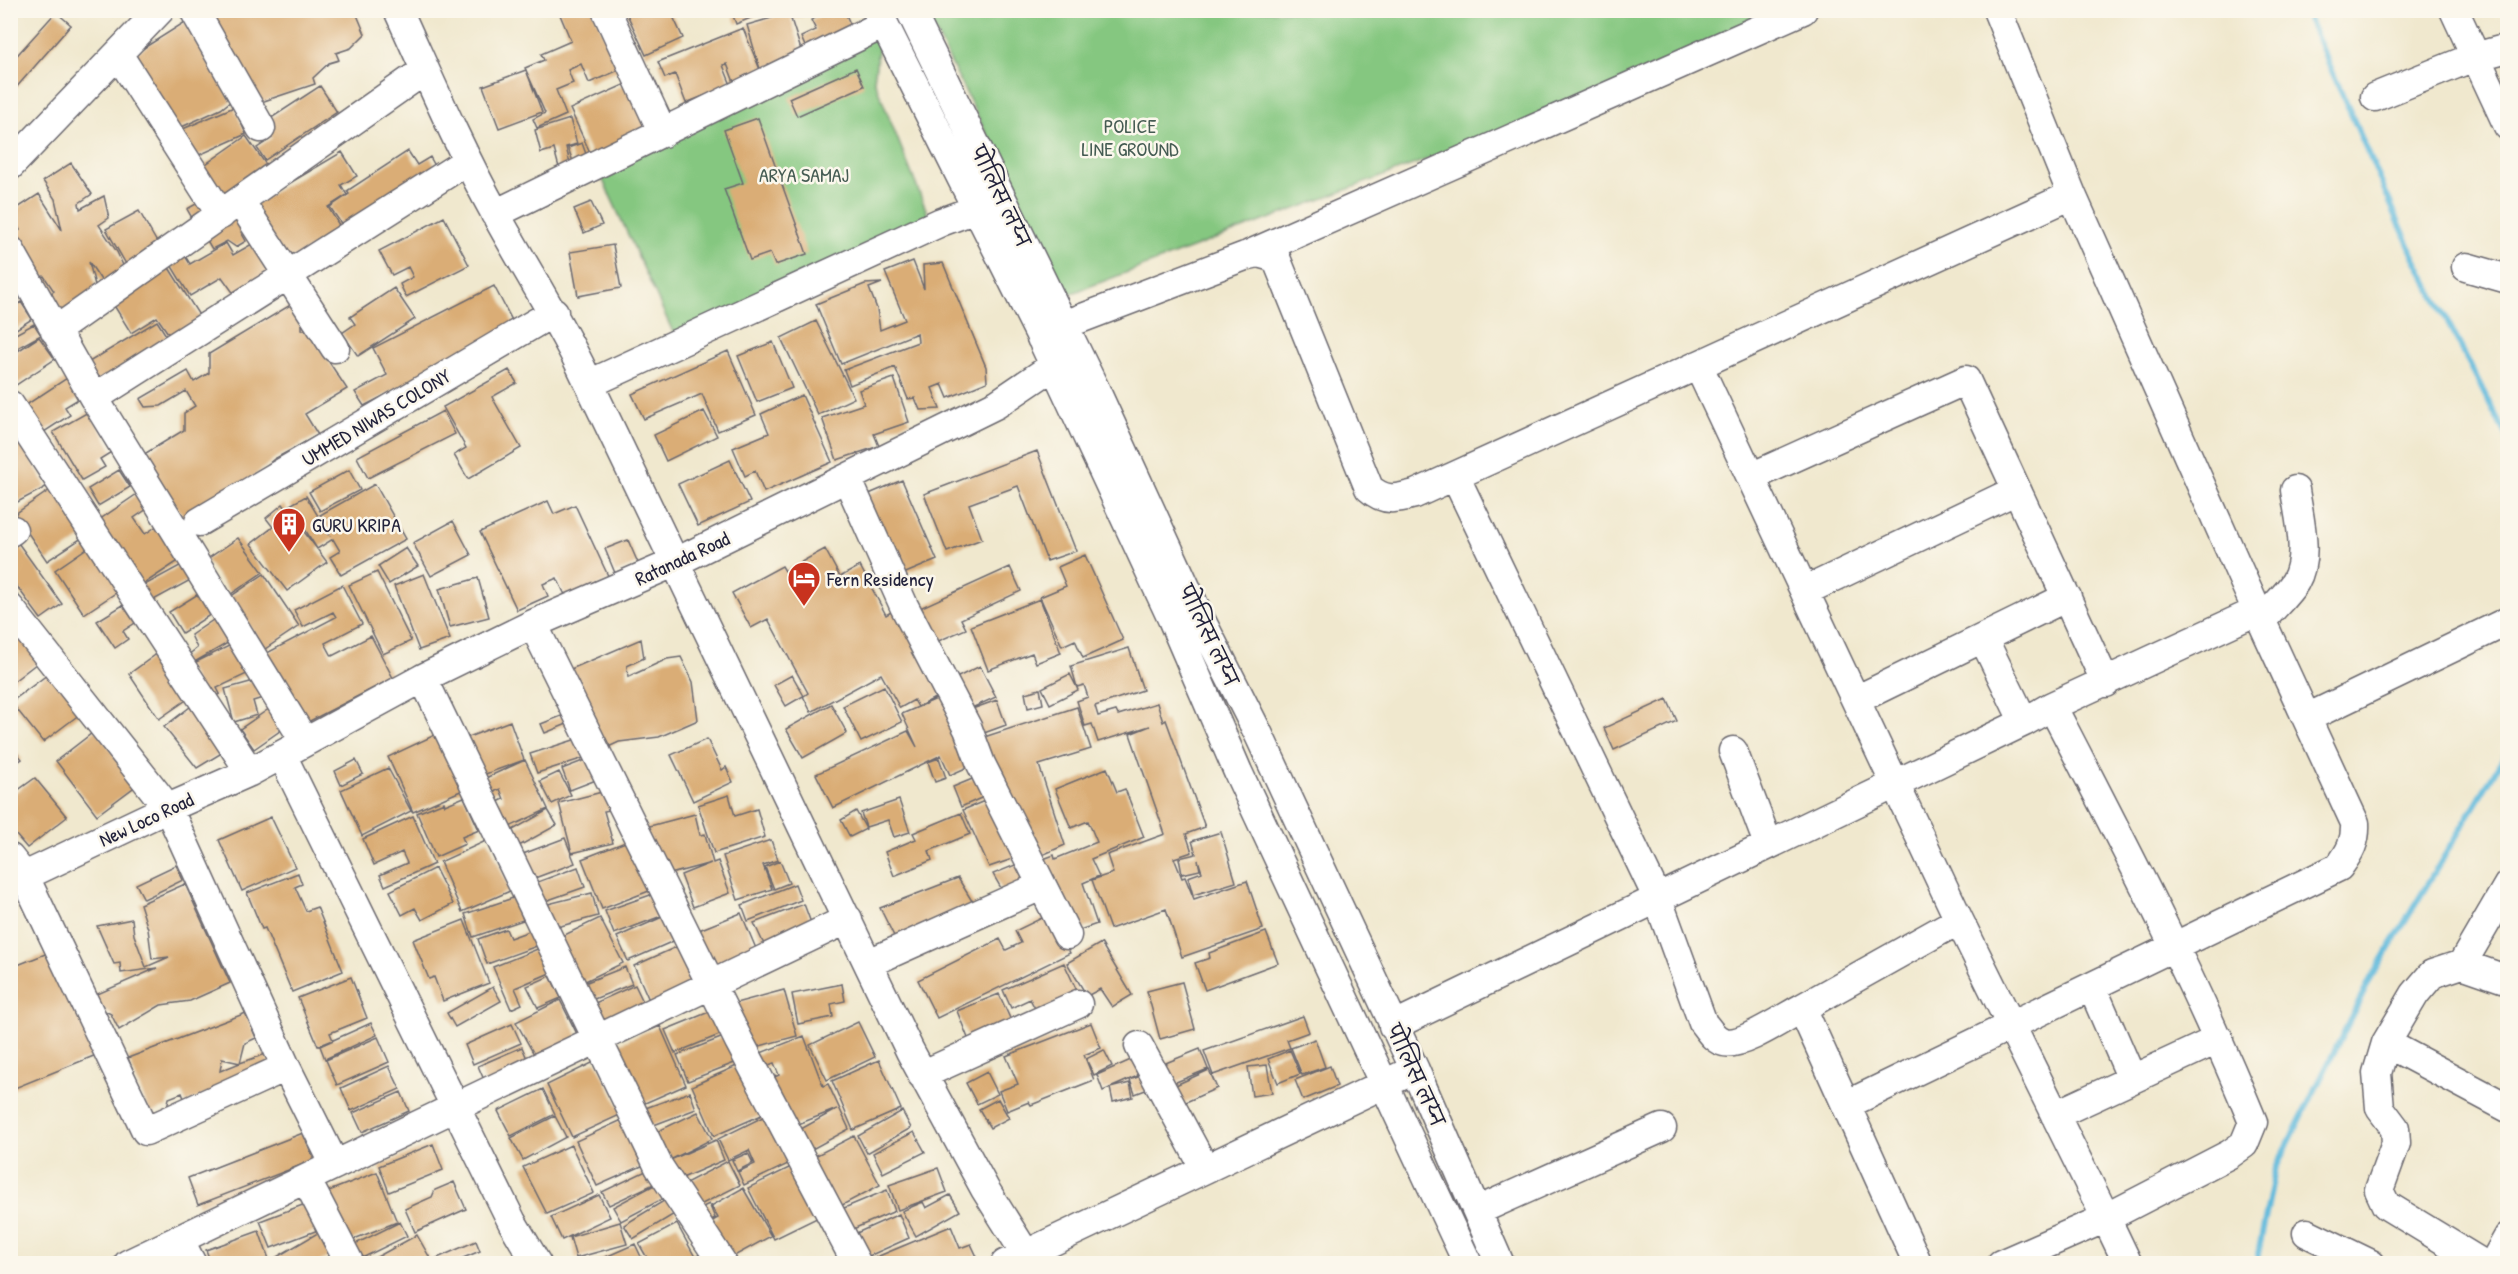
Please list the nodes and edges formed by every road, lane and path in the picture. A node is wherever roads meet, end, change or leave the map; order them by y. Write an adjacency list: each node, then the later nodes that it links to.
1 (160, 10): 11 (street)
2 (194, 10): 16 (street)
3 (398, 10): 13 (street)
4 (606, 10): 17 (street)
5 (910, 10): 31 (street, पोलिस लय्न)
6 (1803, 10): 25 (street)
7 (1996, 10): 20 (street)
8 (2454, 10): 12 (street)
9 (880, 17): 17 (street); 22 (street)
10 (2508, 48): 12 (street)
11 (118, 54): 19 (street); 21 (street)
12 (2474, 57): 14 (street); 15 (street)
13 (425, 70): 18 (street); 21 (street)
14 (2375, 97)
15 (2508, 126)
16 (261, 129)
17 (663, 133): 23 (street)
18 (467, 161): 23 (street); 27 (street)
19 (10, 166)
20 (2072, 195): 34 (street); 48 (street)
21 (230, 208): 27 (street); 30 (street)
22 (976, 209): 31 (street); 35 (street)
23 (495, 214): 29 (street)
24 (10, 250): 30 (street)
25 (1245, 256): 31 (street); 38 (street)
26 (2466, 267): 28 (street)
27 (287, 275): 32 (street); 36 (street)
28 (2508, 279)
29 (554, 312): 35 (street); 43 (street, UMMED NIWAS COLONY)
30 (56, 331): 36 (street)
31 (1053, 331): 33 (street)
32 (335, 348)
33 (1065, 358): 40 (street, Ratanada Road); 80 (street, पोलिस लय्न); 89 (street)
34 (1698, 364): 38 (street); 39 (street)
35 (589, 384): 44 (street)
36 (94, 398): 58 (street)
37 (10, 405): 60 (street)
38 (1455, 476): 67 (street)
39 (1751, 477): 41 (street); 45 (street)
40 (847, 478): 44 (street, Ratanada Road); 66 (street)
41 (2017, 490): 45 (street); 46 (street)
42 (2295, 490): 48 (street)
43 (199, 522)
44 (676, 562): 50 (street, Ratanada Road); 68 (street)
45 (1805, 591): 54 (street)
46 (2067, 597): 51 (street); 53 (street)
47 (10, 608): 62 (street)
48 (2259, 616): 53 (street); 56 (street)
49 (2508, 621): 56 (street)
50 (533, 624): 52 (street, Ratanada Road); 75 (street)
51 (1983, 638): 54 (street); 57 (street)
52 (423, 678): 58 (street, Ratanada Road); 82 (street)
53 (2106, 682): 55 (street)
54 (1856, 700): 61 (street)
55 (2052, 706): 57 (street); 71 (street)
56 (2307, 718): 71 (street)
57 (2024, 722): 61 (street)
58 (294, 749): 60 (street, New Loco Road); 91 (street)
59 (1733, 751): 63 (street)
60 (250, 772): 62 (street, New Loco Road)
61 (1896, 783): 63 (street); 69 (street)
62 (168, 807): 64 (street, New Loco Road); 85 (street)
63 (1768, 844): 67 (street)
64 (15, 873): 85 (street)
65 (2508, 885): 73 (street)
66 (1041, 886): 70 (street); 72 (street)
67 (1657, 897): 78 (street); 80 (street)
68 (848, 920): 72 (street); 75 (street)
69 (1959, 920): 78 (street); 79 (street)
70 (1067, 935)
71 (2176, 945): 76 (street); 81 (street)
72 (869, 963): 87 (street)
73 (2462, 964): 74 (street); 83 (street)
74 (2508, 980)
75 (711, 984): 82 (street); 108 (street)
76 (2092, 987): 79 (street); 88 (street)
77 (1078, 1004): 87 (street)
78 (1802, 1008): 90 (street)
79 (2011, 1025): 90 (street); 93 (street)
80 (1393, 1026): 86 (street, पोलिस लय्न)
81 (2219, 1039): 88 (street); 99 (street)
82 (597, 1041): 91 (street); 107 (street)
83 (2386, 1043): 92 (street); 115 (street)
84 (1139, 1046): 96 (street)
85 (286, 1067): 95 (street)
86 (1415, 1070): 89 (street); 98 (street, पोलिस लय्न)
87 (922, 1075): 103 (street)
88 (2132, 1079): 93 (street)
89 (1384, 1083): 96 (street); 109 (street)
90 (1846, 1105): 111 (street)
91 (455, 1107): 95 (street); 106 (street)
92 (2508, 1108)
93 (2055, 1115): 99 (street)
94 (1662, 1128): 98 (street)
95 (335, 1165): 97 (street)
96 (1205, 1169): 103 (street)
97 (306, 1179): 102 (street); 105 (street)
98 (1477, 1211): 110 (street, पोलिस लय्न)
99 (2106, 1218): 112 (street); 113 (street)
100 (2307, 1233): 114 (street)
101 (2508, 1237): 116 (street)
102 (185, 1251): 104 (street)
103 (1020, 1260)
104 (128, 1263)
105 (350, 1263)
106 (537, 1263)
107 (723, 1263)
108 (857, 1263)
109 (1468, 1263)
110 (1500, 1263)
111 (1918, 1263)
112 (2001, 1263)
113 (2128, 1263)
114 (2371, 1263)
115 (2483, 1263)
116 (2493, 1263)

